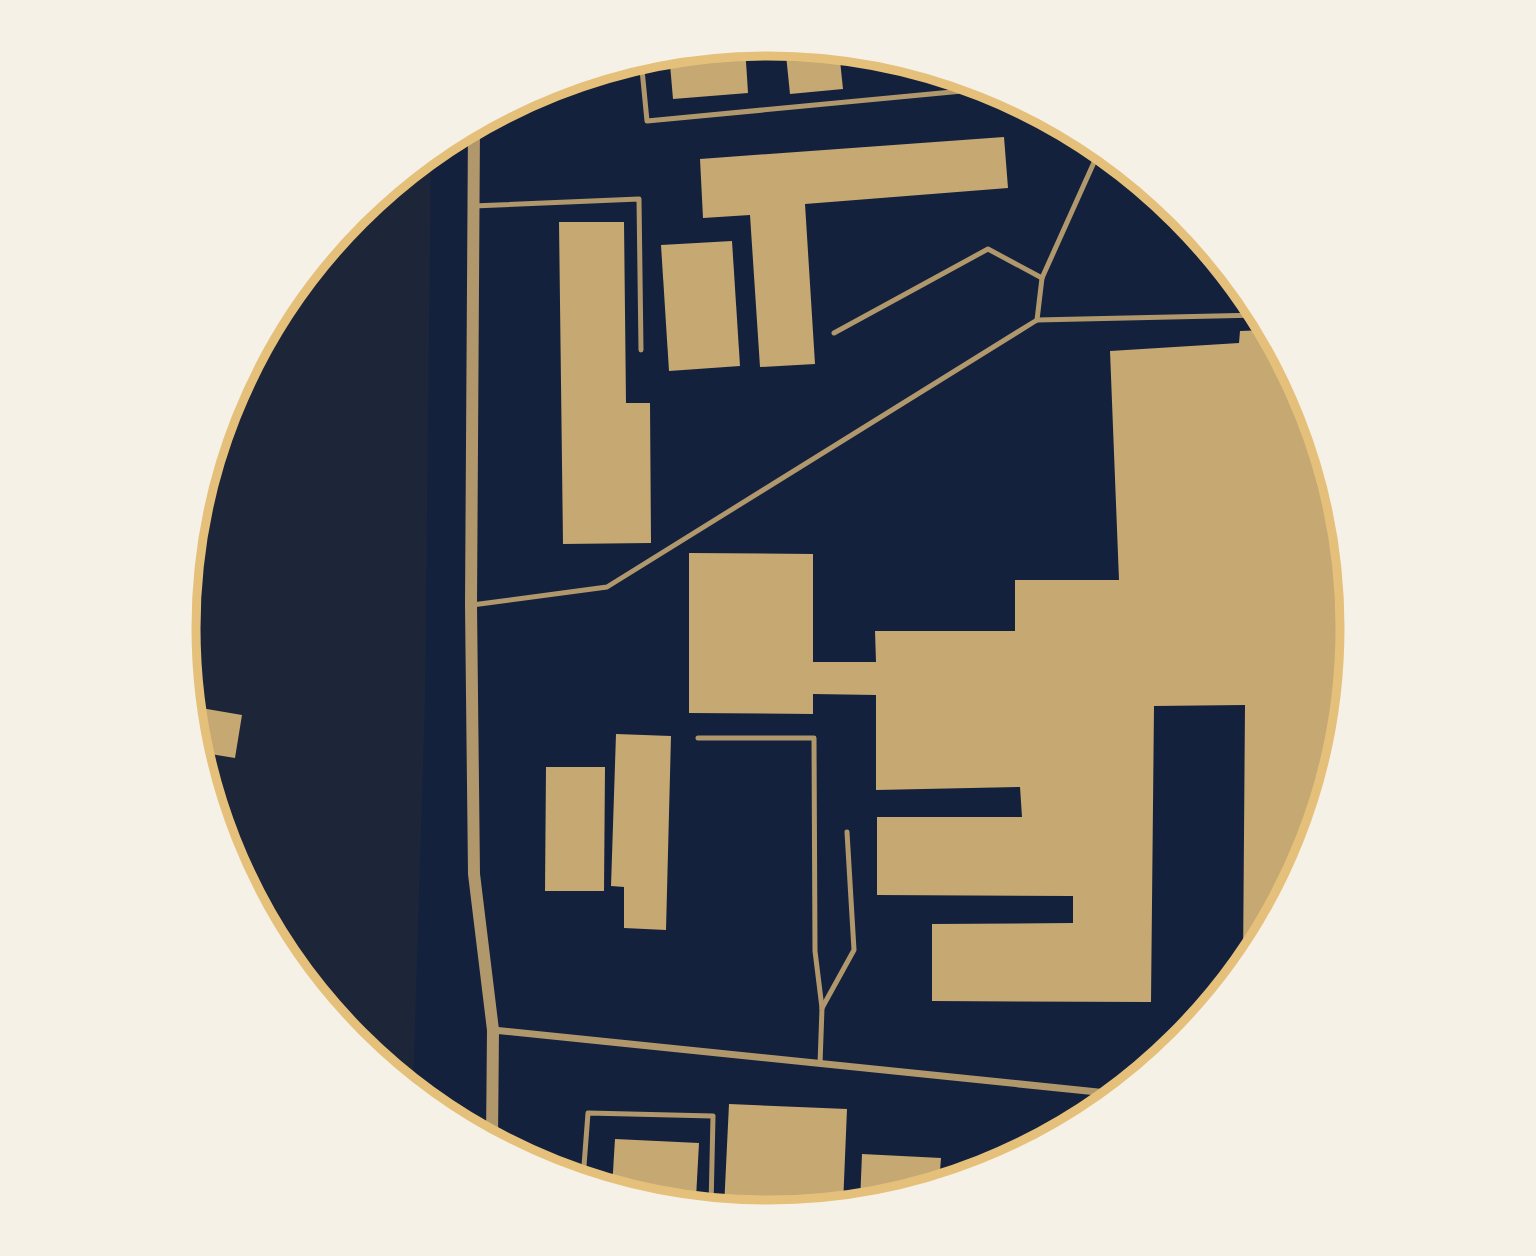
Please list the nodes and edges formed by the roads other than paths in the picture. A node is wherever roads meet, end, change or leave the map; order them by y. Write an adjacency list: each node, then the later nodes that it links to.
1 (642, 70): 2 (lane)
2 (964, 91)
3 (474, 138): 5 (street)
4 (1096, 159): 6 (lane)
5 (473, 206): 10 (lane); 11 (street)
6 (1042, 278): 8 (lane); 9 (lane)
7 (1247, 315): 8 (lane)
8 (1037, 320): 11 (lane)
9 (834, 333)
10 (641, 350)
11 (471, 605): 15 (street)
12 (698, 738): 14 (lane)
13 (847, 832): 14 (lane)
14 (822, 1009): 16 (lane)
15 (493, 1030): 16 (street); 18 (street)
16 (820, 1064): 17 (street)
17 (1102, 1092)
18 (492, 1129)
19 (584, 1170): 20 (lane)
20 (711, 1197)

